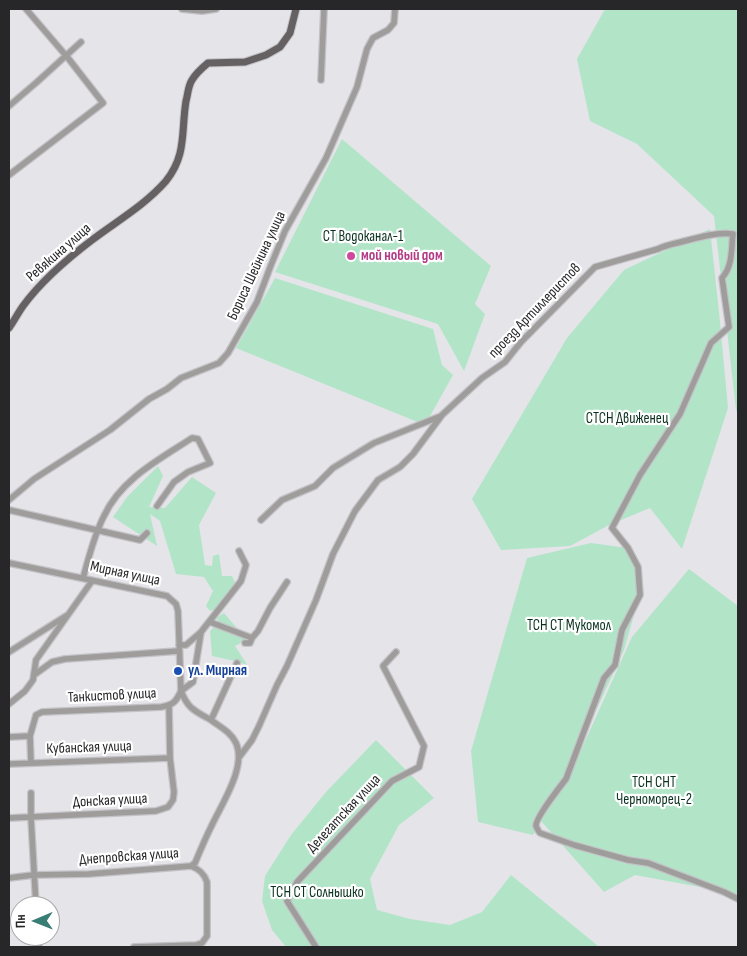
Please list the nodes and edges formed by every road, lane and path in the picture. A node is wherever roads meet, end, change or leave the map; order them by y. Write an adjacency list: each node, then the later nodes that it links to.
1 (26, 9): 8 (street)
2 (182, 9): 3 (street)
3 (216, 9)
4 (296, 9): 12 (main road, Ревякина улица)
5 (324, 9): 9 (street)
6 (395, 9): 14 (street, Бориса Шейнина улица)
7 (81, 42): 8 (street)
8 (66, 56): 10 (street); 11 (street)
9 (321, 80)
10 (9, 106)
11 (9, 175)
12 (9, 328)
13 (442, 415): 17 (street); 25 (street, проезд Артиллеристов); 53 (street, проезд Артиллеристов)
14 (9, 500)
15 (157, 506): 18 (street)
16 (9, 510): 18 (street)
17 (261, 520)
18 (97, 530): 19 (street); 22 (street)
19 (148, 533)
20 (239, 551): 27 (street)
21 (9, 563): 22 (street, Мирная улица)
22 (83, 578): 23 (street, Мирная улица)
23 (92, 581): 26 (street); 31 (street, Мирная улица)
24 (287, 582): 29 (street)
25 (316, 600): 42 (street, Днепровская улица)
26 (70, 614): 32 (street); 35 (street)
27 (210, 622): 28 (street); 29 (street)
28 (201, 632): 31 (street); 36 (street, Танкистов улица)
29 (252, 638): 30 (street)
30 (245, 643)
31 (179, 648): 35 (street); 36 (street, Мирная улица)
32 (9, 652)
33 (396, 652): 55 (street, Делегатская улица)
34 (237, 663): 39 (street)
35 (34, 675): 37 (street)
36 (181, 692): 38 (street, Танкистов улица); 39 (street)
37 (9, 704)
38 (169, 706): 40 (street, Танкистов улица); 43 (street, Донская улица)
39 (211, 720): 42 (street)
40 (30, 736): 41 (street); 44 (street)
41 (9, 737)
42 (240, 756): 49 (street, Днепровская улица)
43 (170, 758): 44 (street, Кубанская улица); 48 (street, Донская улица)
44 (31, 763): 45 (street, Кубанская улица)
45 (9, 764)
46 (31, 793): 48 (street)
47 (9, 818): 48 (street, Донская улица)
48 (31, 818): 50 (street)
49 (191, 866): 50 (street, Днепровская улица); 54 (street)
50 (34, 875): 51 (street, Днепровская улица); 52 (street)
51 (9, 878)
52 (35, 896)
53 (738, 899)
54 (134, 947)
55 (316, 947)

